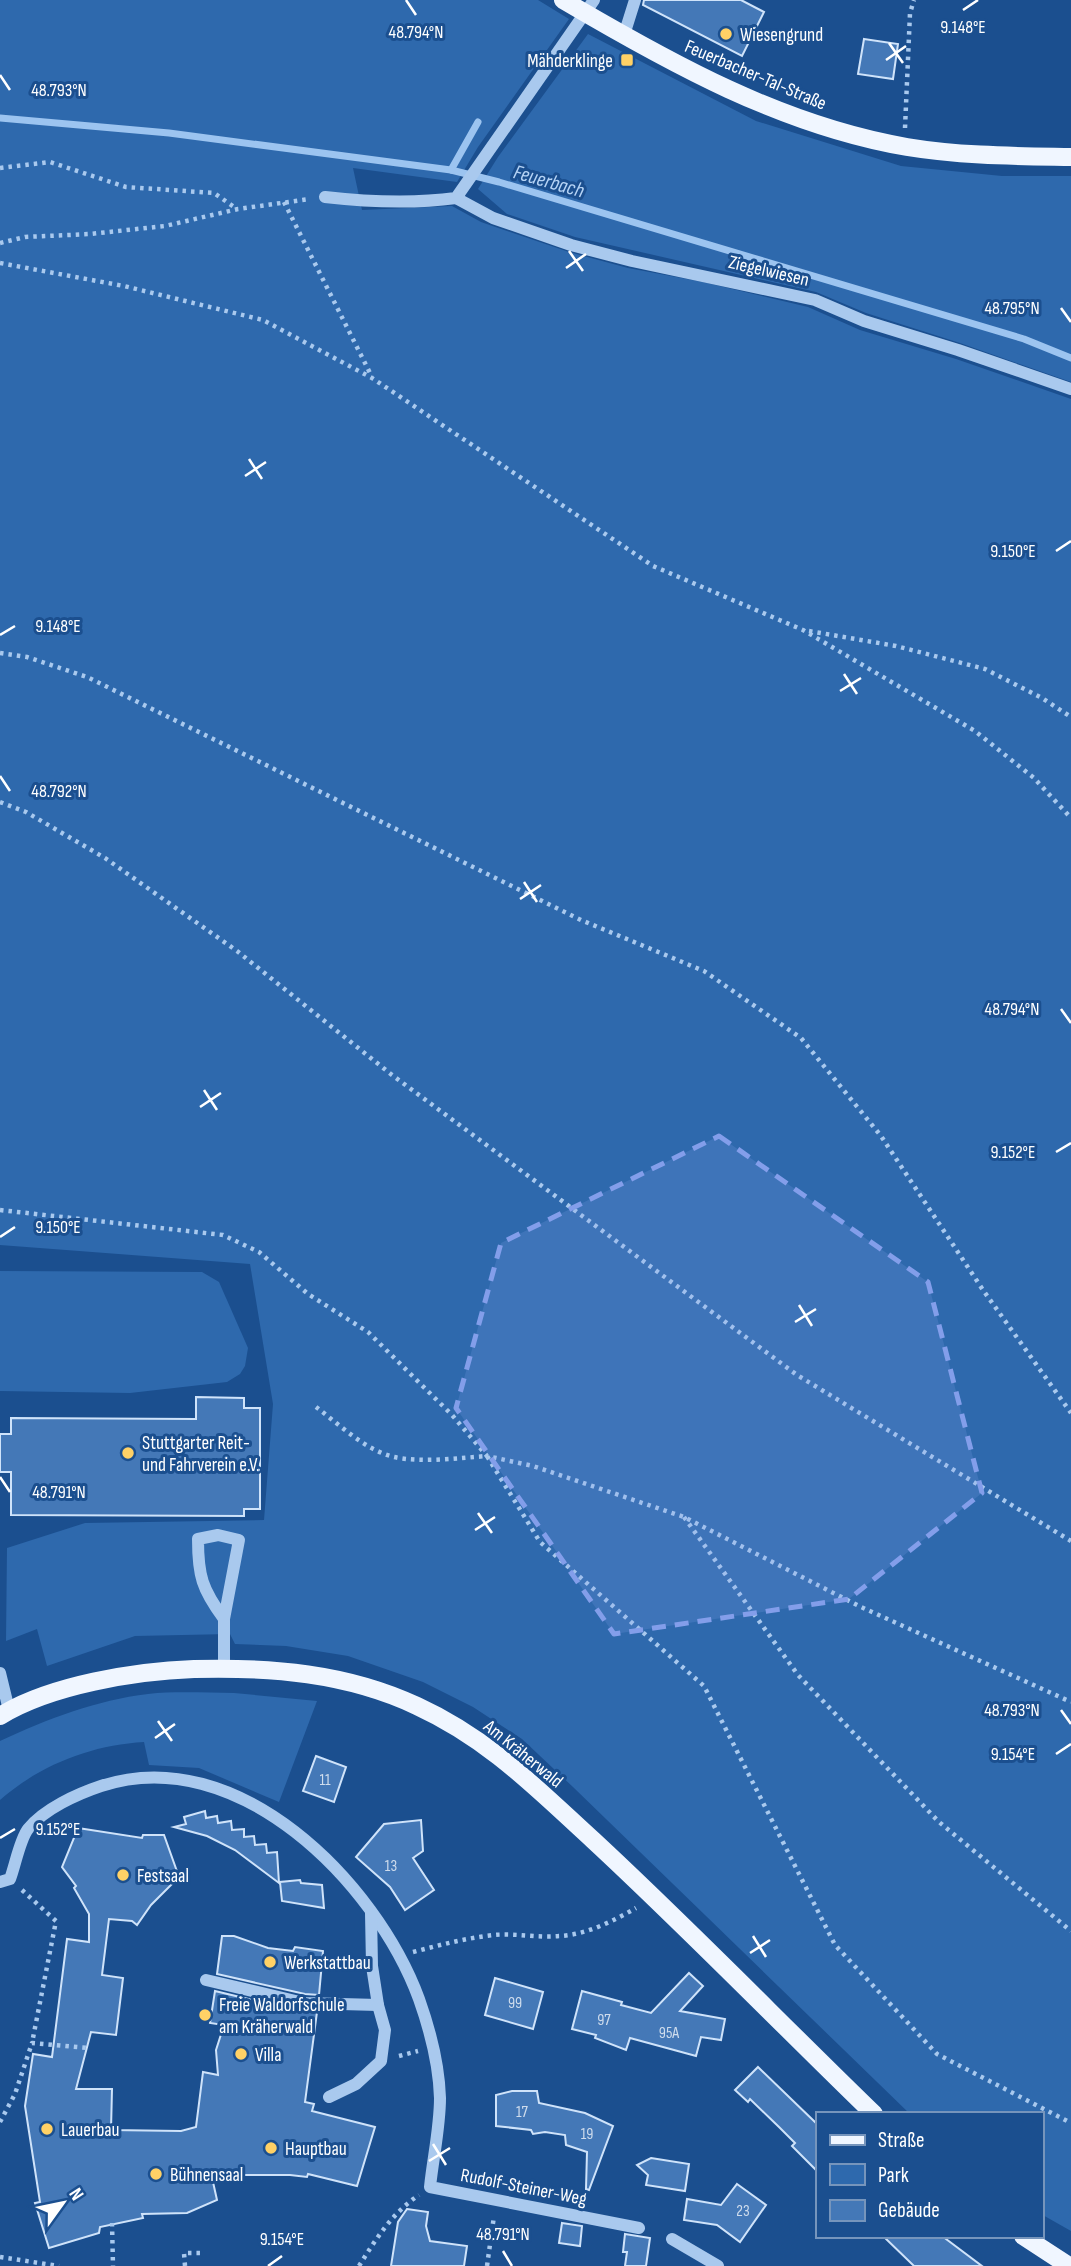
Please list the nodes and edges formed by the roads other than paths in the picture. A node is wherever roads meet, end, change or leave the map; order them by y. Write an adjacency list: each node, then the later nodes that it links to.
1 (563, 0): 3 (main road, Feuerbacher-Tal-Straße)
2 (635, 0): 4 (street)
3 (589, 7): 4 (main road, Feuerbacher-Tal-Straße); 6 (street)
4 (624, 35): 5 (main road, Feuerbacher-Tal-Straße)
5 (1071, 158)
6 (459, 193): 7 (street); 8 (street, Ziegelwiesen)
7 (325, 197)
8 (1071, 389)
9 (225, 1619): 9 (street); 10 (street)
10 (224, 1668): 12 (main road, Am Kräherwald); 18 (main road, Am Kräherwald)
11 (0, 1673): 12 (street)
12 (5, 1713)
13 (5, 1880): 14 (street, Rudolf-Steiner-Weg)
14 (371, 1913): 16 (street); 19 (street, Rudolf-Steiner-Weg)
15 (206, 1980): 16 (street)
16 (377, 2005): 17 (street)
17 (329, 2096)
18 (872, 2112)
19 (639, 2228)
20 (1026, 2238): 23 (main road)
21 (672, 2239): 22 (street)
22 (718, 2266)
23 (1069, 2266)

